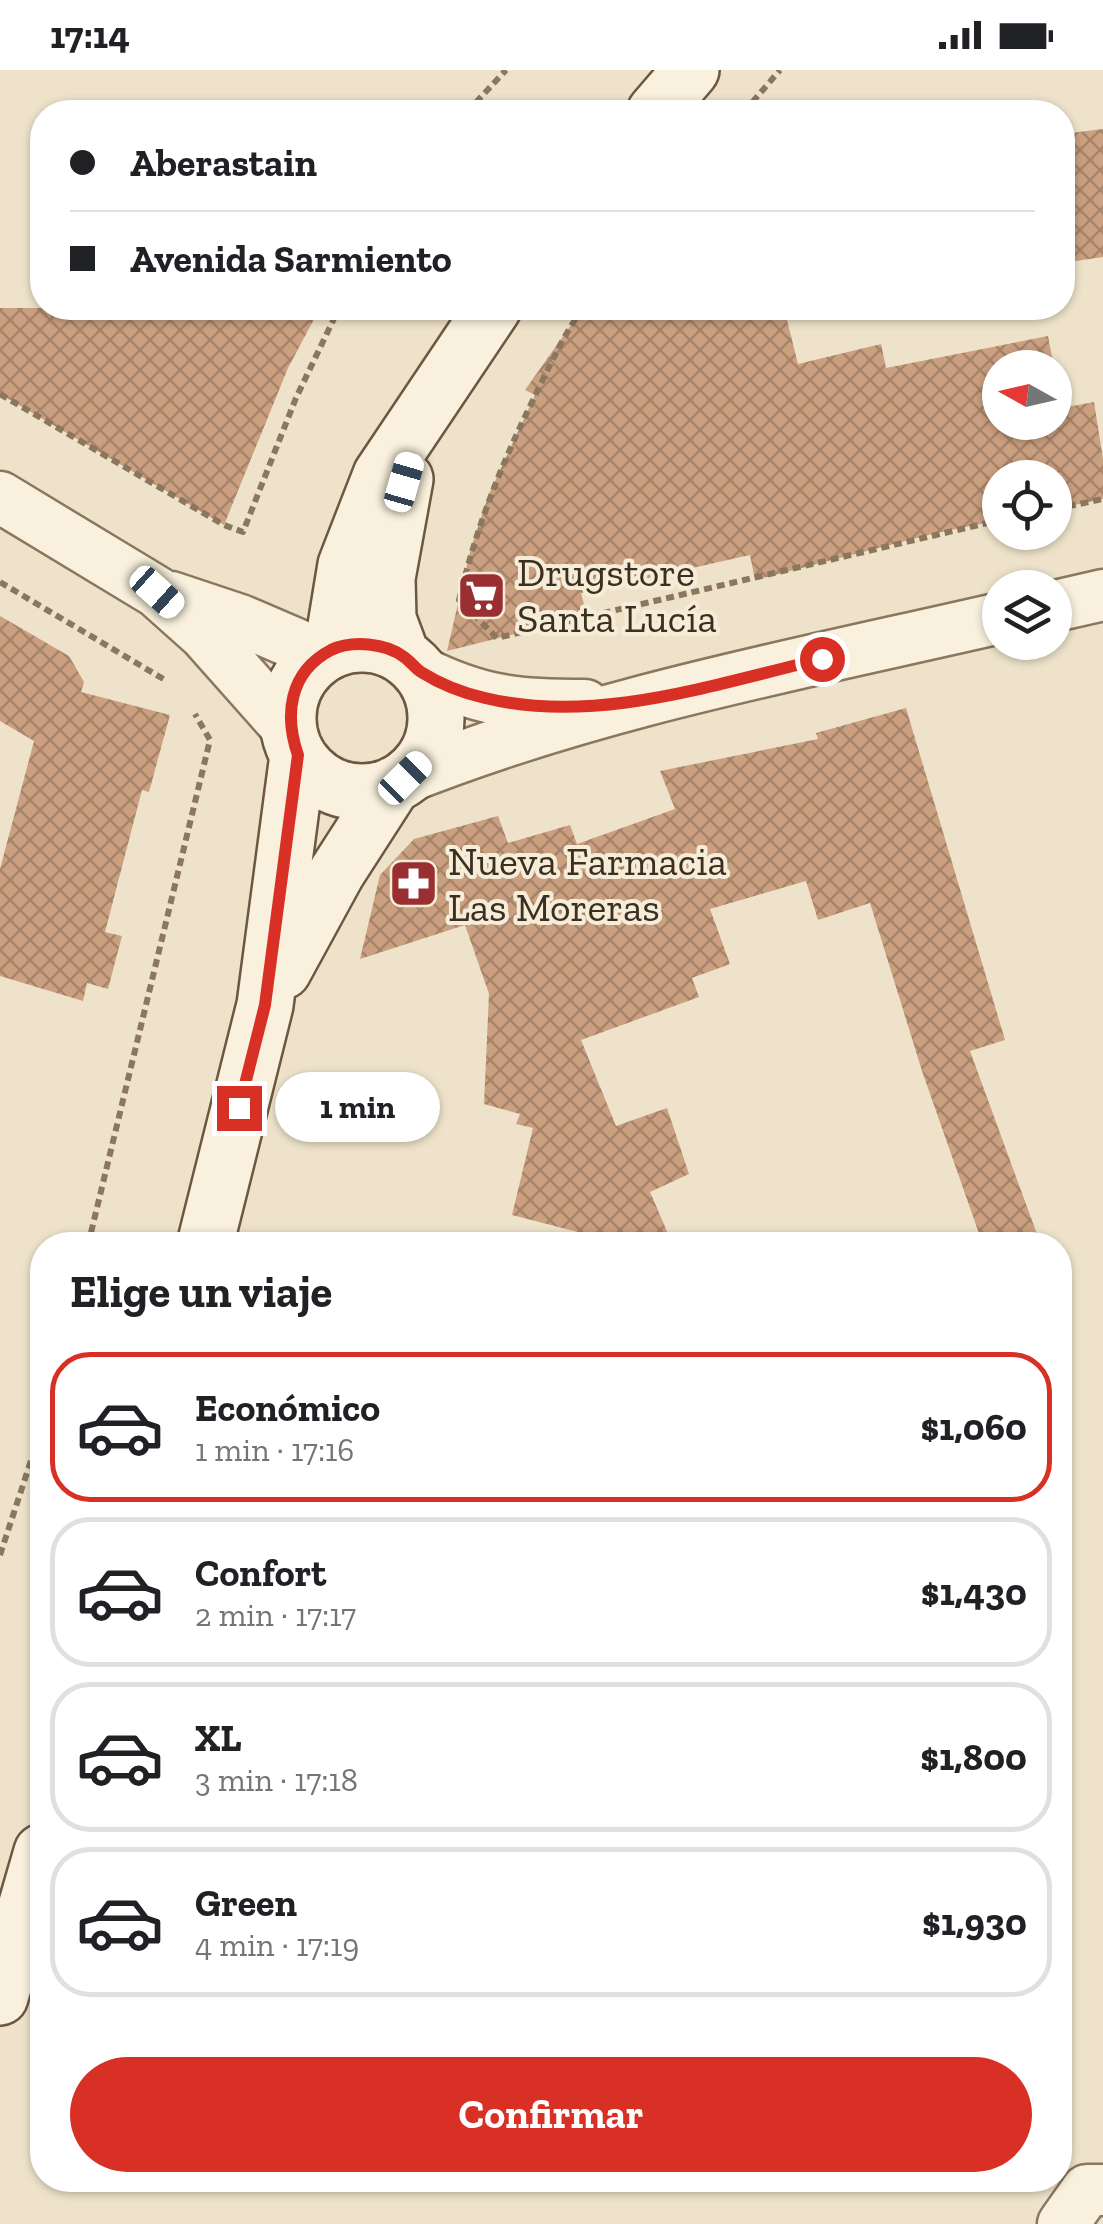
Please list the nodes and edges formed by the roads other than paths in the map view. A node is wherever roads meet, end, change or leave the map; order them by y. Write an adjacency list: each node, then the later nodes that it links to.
1 (691, 70): 2 (street)
2 (665, 100)
3 (484, 320): 4 (street)
4 (426, 409): 10 (street); 11 (street)
5 (0, 497): 6 (street)
6 (157, 592): 10 (street); 13 (street)
7 (1103, 595): 8 (street)
8 (1072, 602)
9 (982, 622): 12 (street)
10 (328, 653): 11 (street); 13 (street)
11 (410, 663): 12 (street); 14 (street)
12 (645, 700): 14 (street)
13 (294, 743): 14 (street); 15 (street)
14 (399, 782): 15 (street)
15 (265, 1005): 16 (street)
16 (208, 1232)
17 (30, 1893): 18 (street)
18 (0, 1997)
19 (1103, 2190): 20 (street)
20 (1063, 2224)

